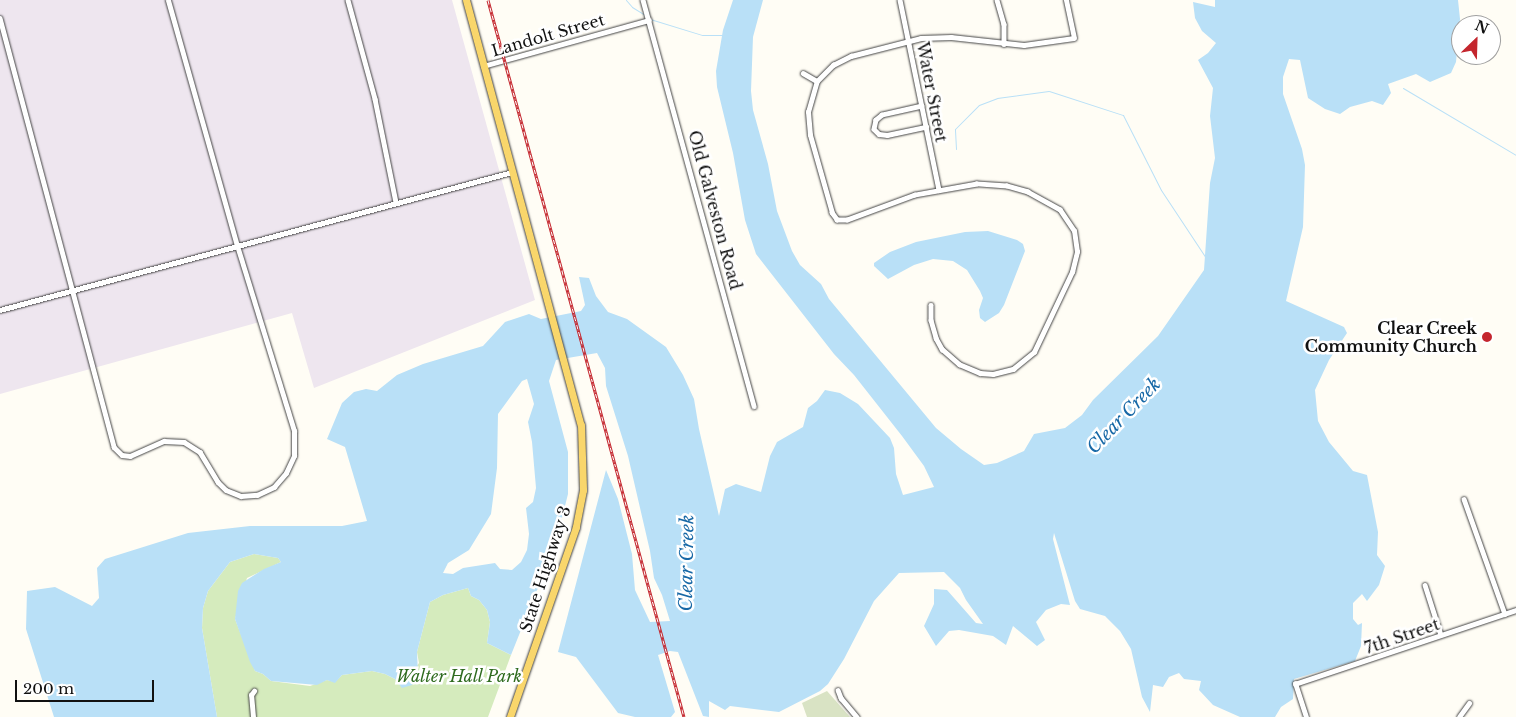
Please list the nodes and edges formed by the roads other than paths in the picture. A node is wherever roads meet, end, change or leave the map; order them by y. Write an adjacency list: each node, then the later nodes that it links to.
1 (168, 0): 20 (street)
2 (348, 0): 19 (street)
3 (466, 0): 12 (main road)
4 (644, 0): 9 (street, Old Galveston Road)
5 (900, 0): 10 (street, Water Street)
6 (997, 0): 11 (street)
7 (1066, 0): 11 (street)
8 (0, 18): 21 (street)
9 (649, 20): 12 (street, Landolt Street); 24 (street, Old Galveston Road)
10 (908, 40): 11 (street); 14 (street); 15 (street, Water Street)
11 (1004, 44)
12 (483, 66): 17 (main road)
13 (803, 73): 14 (street)
14 (817, 81): 18 (street)
15 (922, 106): 16 (street, Water Street); 16 (street)
16 (926, 127): 18 (street, Water Street)
17 (512, 172): 19 (street); 34 (main road, State Highway 3)
18 (939, 190): 22 (street)
19 (396, 202): 20 (street)
20 (236, 246): 21 (street); 21 (street)
21 (73, 290): 23 (street)
22 (931, 305)
23 (0, 310)
24 (754, 406)
25 (1464, 499): 28 (street)
26 (1425, 585): 29 (street)
27 (1516, 610): 28 (street, 7th Street)
28 (1505, 614): 29 (street, 7th Street)
29 (1441, 636): 36 (street, 7th Street)
30 (838, 690): 35 (street)
31 (252, 693): 33 (street)
32 (1469, 703): 37 (street)
33 (252, 717)
34 (510, 717)
35 (857, 717)
36 (1306, 717)
37 (1459, 717)

